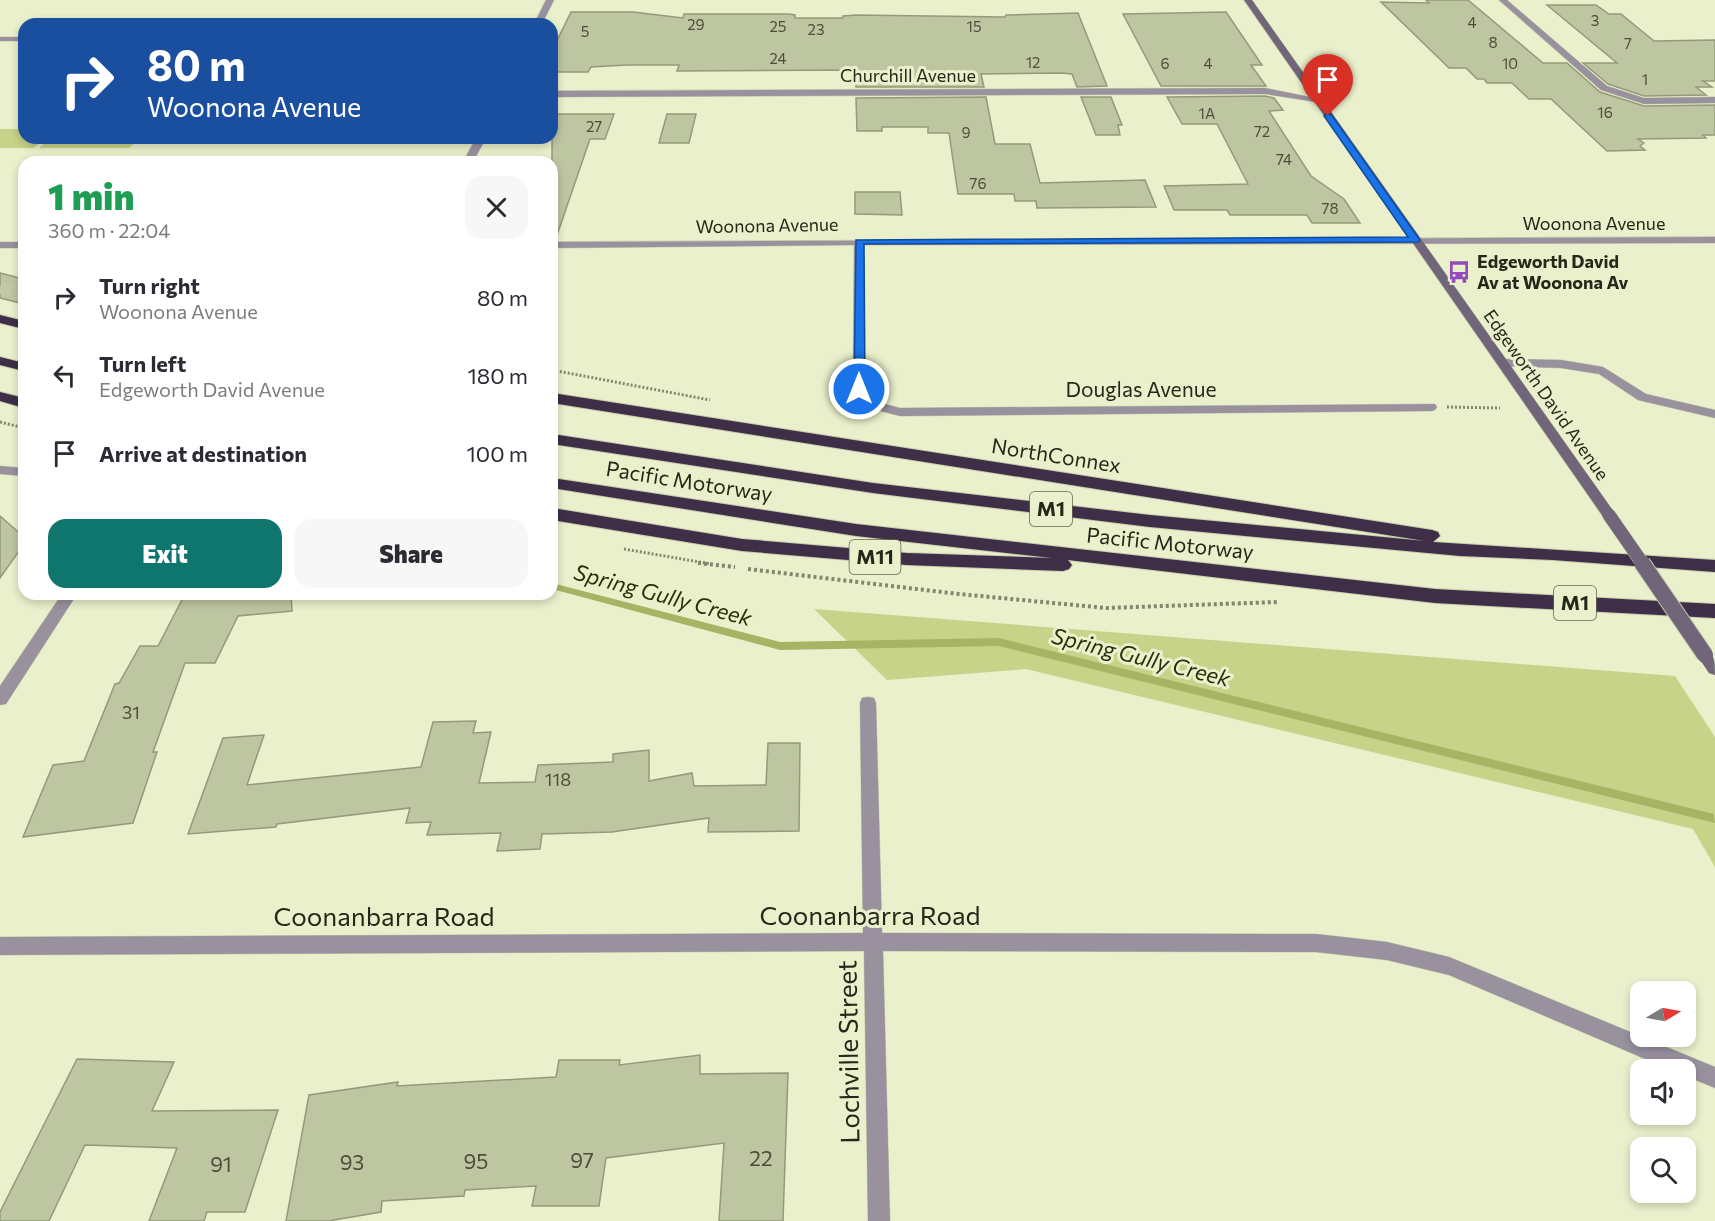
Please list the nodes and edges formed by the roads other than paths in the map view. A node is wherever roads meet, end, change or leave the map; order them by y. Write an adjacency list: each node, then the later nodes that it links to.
1 (550, 0): 4 (street)
2 (1248, 0): 7 (main road, Edgeworth David Avenue)
3 (1503, 0): 11 (street)
4 (541, 18)
5 (0, 39): 6 (street)
6 (18, 39)
7 (1296, 84): 8 (street, Churchill Avenue); 10 (main road, Edgeworth David Avenue)
8 (1265, 91): 9 (street, Churchill Avenue); 10 (street, Churchill Avenue)
9 (558, 94)
10 (1316, 99): 12 (main road, Edgeworth David Avenue)
11 (1715, 100)
12 (1415, 240): 13 (street, Woonona Avenue); 14 (street, Woonona Avenue); 21 (main road, Edgeworth David Avenue)
13 (1715, 240)
14 (859, 242): 17 (street, Woonona Avenue); 26 (street, Douglas Avenue)
15 (0, 244): 16 (lane)
16 (18, 245)
17 (558, 245)
18 (0, 319): 19 (highway)
19 (18, 324)
20 (0, 361): 22 (highway)
21 (1503, 363): 27 (street); 38 (main road, Edgeworth David Avenue, bridge)
22 (18, 366)
23 (0, 396): 25 (highway)
24 (558, 399): 33 (highway, NorthConnex)
25 (18, 401)
26 (1431, 407)
27 (1715, 414)
28 (558, 440): 33 (highway, Pacific Motorway / M1)
29 (0, 470): 30 (lane)
30 (18, 472)
31 (558, 484): 35 (highway, Pacific Motorway / M1)
32 (558, 515): 35 (highway, M11)
33 (1553, 554): 34 (highway, Pacific Motorway / M1)
34 (1715, 567)
35 (1200, 570): 37 (highway, Pacific Motorway / M1)
36 (66, 600): 39 (street)
37 (1715, 610)
38 (1715, 669)
39 (0, 699)
40 (868, 703): 41 (street, Lochville Street)
41 (874, 942): 42 (street, Coonanbarra Road); 43 (street, Coonanbarra Road); 44 (street, Lochville Street)
42 (0, 946)
43 (1715, 1078)
44 (879, 1221)

